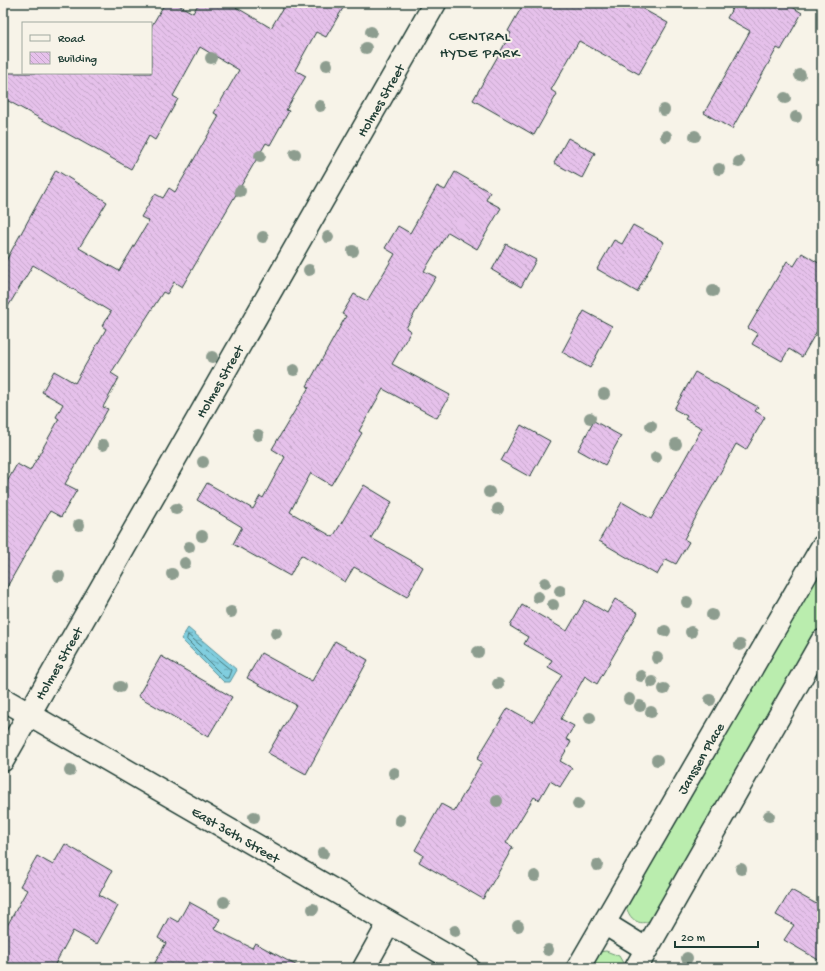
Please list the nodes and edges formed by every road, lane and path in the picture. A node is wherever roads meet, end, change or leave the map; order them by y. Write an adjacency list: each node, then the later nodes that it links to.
1 (435, 3): 5 (street, Holmes Street)
2 (822, 547): 8 (street, Janssen Place)
3 (822, 641): 9 (street)
4 (3, 700): 5 (street, East 36th Street)
5 (29, 714): 6 (street, Holmes Street); 7 (street, East 36th Street)
6 (3, 760)
7 (389, 923): 10 (street); 11 (street, East 36th Street)
8 (604, 923): 9 (street); 12 (street, Janssen Place)
9 (646, 949): 13 (street)
10 (364, 968)
11 (468, 968)
12 (578, 968)
13 (636, 968)

